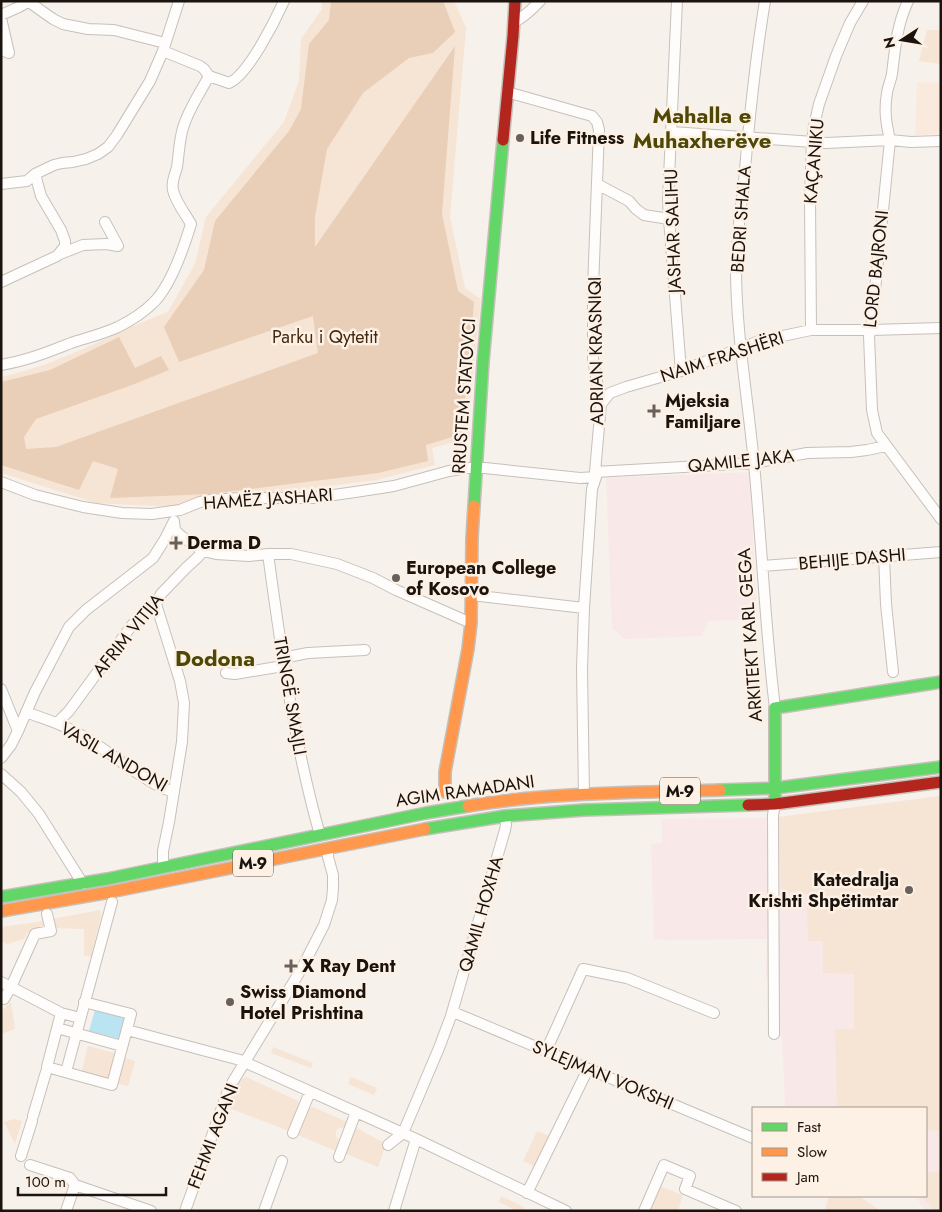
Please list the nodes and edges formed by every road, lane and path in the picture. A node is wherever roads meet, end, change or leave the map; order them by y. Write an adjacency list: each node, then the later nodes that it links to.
1 (179, 1): 12 (street)
2 (284, 1): 14 (street)
3 (540, 1): 11 (street)
4 (677, 1): 16 (street, JASHAR SALIHU)
5 (765, 1): 17 (street, BEDRI SHALA)
6 (863, 1): 19 (street, KAÇANIKU)
7 (908, 1): 18 (street, LORD BAJRONI)
8 (29, 2): 10 (street); 12 (street)
9 (513, 3): 11 (main road, RRUSTEM STATOVCI)
10 (1, 16): 13 (street)
11 (514, 22): 15 (main road, RRUSTEM STATOVCI)
12 (164, 47): 14 (street); 21 (street)
13 (1, 50)
14 (209, 76): 32 (street)
15 (507, 92): 23 (street, ADRIAN KRASNIQI); 37 (main road, RRUSTEM STATOVCI)
16 (672, 132): 17 (street); 24 (street, JASHAR SALIHU)
17 (748, 137): 19 (street); 31 (street, BEDRI SHALA)
18 (890, 140): 19 (street); 20 (street); 30 (street, LORD BAJRONI)
19 (812, 141): 29 (street, KAÇANIKU)
20 (941, 141)
21 (35, 174): 22 (street); 26 (street)
22 (1, 184)
23 (597, 184): 24 (street); 34 (street, ADRIAN KRASNIQI)
24 (669, 219): 33 (street, JASHAR SALIHU)
25 (105, 222): 26 (street)
26 (57, 256): 27 (street)
27 (1, 282)
28 (941, 328): 30 (street, NAIM FRASHËRI)
29 (812, 330): 30 (street, NAIM FRASHËRI); 31 (street, NAIM FRASHËRI)
30 (871, 330): 35 (street, LORD BAJRONI)
31 (741, 349): 33 (street, NAIM FRASHËRI); 36 (street, BEDRI SHALA)
32 (1, 364)
33 (681, 371): 34 (street, NAIM FRASHËRI)
34 (601, 404): 38 (street, ADRIAN KRASNIQI)
35 (886, 446): 36 (street, QAMILE JAKA); 41 (street, LORD BAJRONI)
36 (754, 463): 38 (street, QAMILE JAKA); 47 (street, ARKITEKT KARL GEGA)
37 (477, 467): 38 (street, QAMILE JAKA); 40 (street, HAMËZ JASHARI); 48 (main road, RRUSTEM STATOVCI)
38 (596, 475): 50 (street, ADRIAN KRASNIQI)
39 (1, 482): 40 (street, HAMËZ JASHARI)
40 (180, 510): 42 (street)
41 (941, 519)
42 (174, 522): 43 (street); 59 (street)
43 (203, 550): 45 (street); 49 (street, AFRIM VITIJA)
44 (941, 552): 46 (street, BEHIJE DASHI)
45 (268, 554): 51 (street); 53 (street, TRINGË SMAJLI)
46 (884, 557): 47 (street, BEHIJE DASHI); 54 (street)
47 (763, 566): 58 (street, ARKITEKT KARL GEGA)
48 (471, 595): 50 (street); 51 (main road, RRUSTEM STATOVCI)
49 (156, 604): 60 (street, AFRIM VITIJA); 67 (street)
50 (584, 608): 69 (street, ADRIAN KRASNIQI)
51 (471, 622): 68 (main road, RRUSTEM STATOVCI)
52 (365, 650): 53 (street)
53 (283, 662): 55 (street); 72 (street, TRINGË SMAJLI)
54 (892, 672)
55 (226, 673)
56 (941, 682): 58 (main road)
57 (1, 688): 61 (street)
58 (775, 708): 66 (main road, ARKITEKT KARL GEGA)
59 (26, 712): 60 (street, VASIL ANDONI); 61 (street)
60 (57, 724): 67 (street, VASIL ANDONI)
61 (18, 731): 62 (street)
62 (1, 758)
63 (941, 767): 66 (main road, AGIM RAMADANI / M-9)
64 (1, 774): 75 (street)
65 (941, 782): 70 (main road, AGIM RAMADANI / M-9)
66 (776, 788): 69 (main road, AGIM RAMADANI / M-9); 70 (main road, ARKITEKT KARL GEGA)
67 (174, 792): 74 (street)
68 (445, 792)
69 (584, 795): 72 (main road, AGIM RAMADANI / M-9)
70 (775, 804): 71 (main road, AGIM RAMADANI / M-9); 90 (street)
71 (505, 816): 73 (main road, AGIM RAMADANI / M-9); 83 (street, QAMIL HOXHA)
72 (320, 835): 74 (main road, AGIM RAMADANI / M-9)
73 (328, 848): 78 (main road, AGIM RAMADANI / M-9); 93 (street)
74 (163, 868): 75 (main road, AGIM RAMADANI / M-9)
75 (83, 884): 76 (main road, AGIM RAMADANI / M-9)
76 (1, 897)
77 (112, 902): 82 (street)
78 (1, 911)
79 (47, 914): 80 (street)
80 (6, 985): 81 (street); 84 (street)
81 (4, 999)
82 (84, 1002): 86 (street); 88 (street)
83 (453, 1012): 92 (street, SYLEJMAN VOKSHI); 100 (street, QAMIL HOXHA)
84 (61, 1013): 86 (street); 87 (street)
85 (714, 1013): 92 (street)
86 (80, 1018): 89 (street)
87 (57, 1028): 89 (street); 96 (street)
88 (127, 1030): 91 (street); 93 (street)
89 (76, 1034): 91 (street); 96 (street)
90 (774, 1034)
91 (122, 1046): 96 (street)
92 (546, 1051): 94 (street, SYLEJMAN VOKSHI)
93 (245, 1062): 97 (street); 112 (street, FEHMI AGANI)
94 (588, 1070): 101 (street, SYLEJMAN VOKSHI); 109 (street)
95 (46, 1072): 104 (street)
96 (66, 1072)
97 (310, 1092): 98 (street); 99 (street)
98 (356, 1112): 100 (street); 105 (street)
99 (293, 1133)
100 (403, 1133): 102 (street); 103 (street)
101 (752, 1138)
102 (416, 1139): 109 (street); 114 (street)
103 (388, 1145)
104 (21, 1156)
105 (339, 1156)
106 (282, 1161): 113 (street)
107 (30, 1165): 108 (street)
108 (75, 1185): 110 (street); 111 (street)
109 (527, 1193): 115 (street)
110 (66, 1211)
111 (151, 1211)
112 (185, 1211)
113 (264, 1211)
114 (394, 1211)
115 (566, 1211)
116 (644, 1211): 117 (street)
117 (736, 1211)

